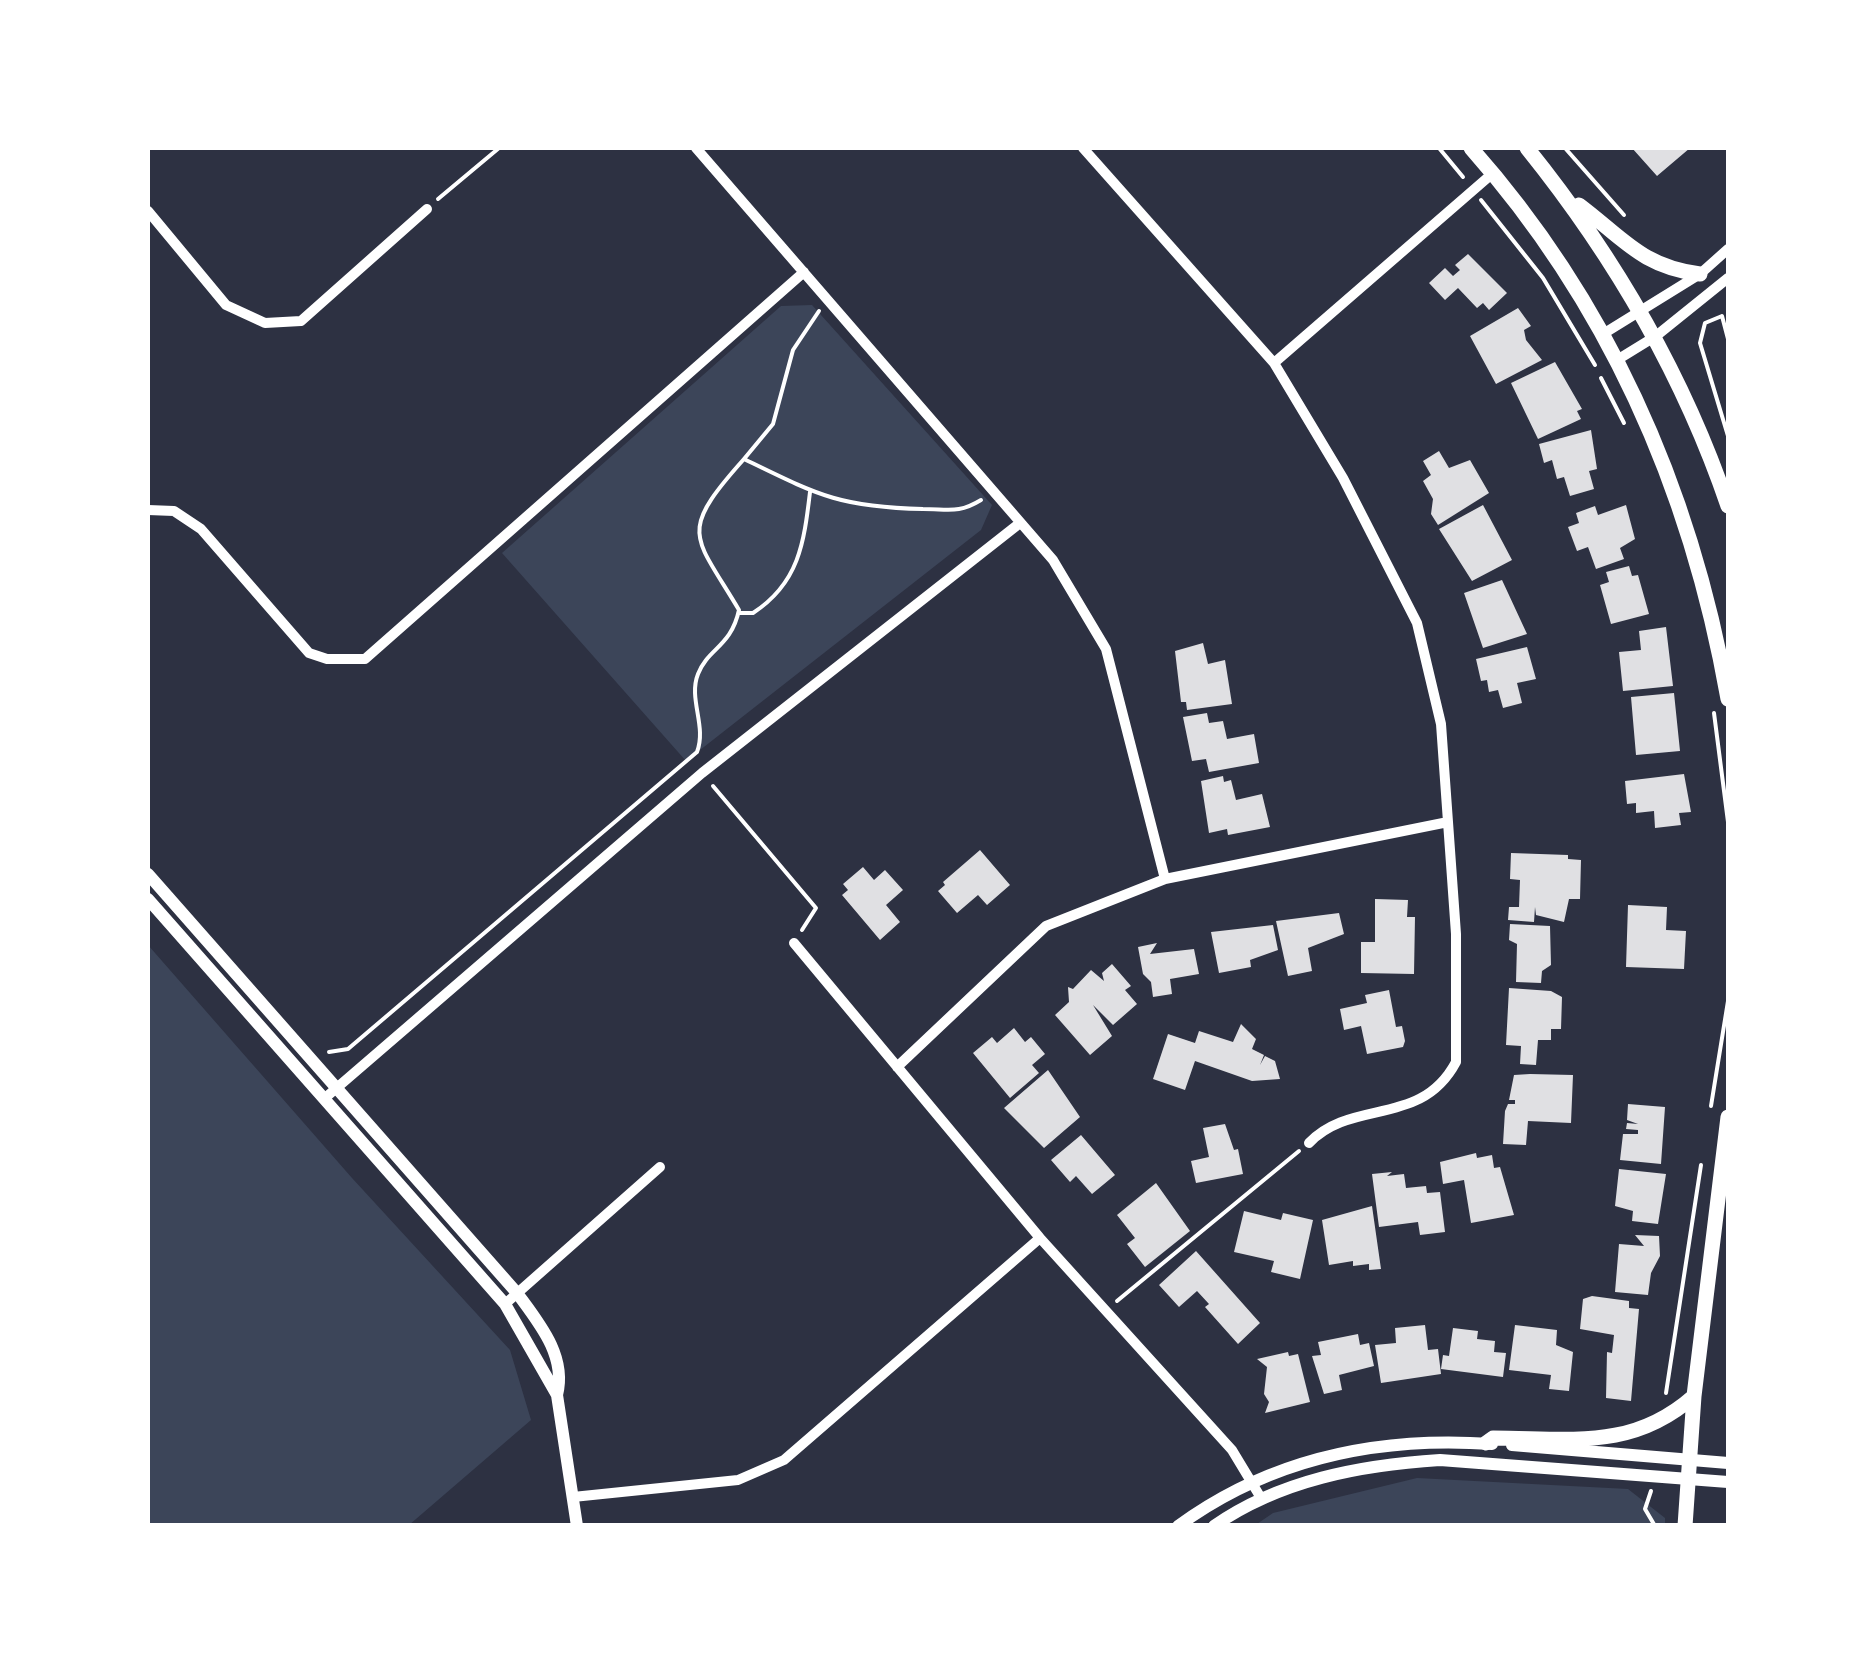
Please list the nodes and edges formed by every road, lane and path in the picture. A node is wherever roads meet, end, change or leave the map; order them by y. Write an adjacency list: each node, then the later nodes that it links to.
1 (498, 148): 11 (path)
2 (696, 148): 15 (street)
3 (1082, 148): 28 (street)
4 (1439, 148): 9 (path)
5 (1470, 148): 8 (main road)
6 (1527, 148): 10 (main road)
7 (1565, 148): 13 (path)
8 (1493, 173): 9 (street); 23 (main road)
9 (1473, 189): 28 (street); 30 (path)
10 (1564, 194): 16 (main road); 20 (main road)
11 (427, 209): 12 (street)
12 (148, 212)
13 (1628, 220)
14 (1728, 249): 16 (street)
15 (804, 272): 18 (street); 35 (street)
16 (1700, 274): 20 (street)
17 (1728, 278): 24 (street)
18 (830, 302): 31 (path); 32 (street)
19 (1728, 307): 21 (path)
20 (1641, 311): 23 (street); 24 (main road)
21 (1722, 316): 25 (path); 26 (path)
22 (1692, 333): 25 (path)
23 (1604, 334): 27 (main road)
24 (1656, 336): 27 (street); 34 (main road)
25 (1701, 337): 29 (path)
26 (1728, 339)
27 (1617, 360): 38 (main road)
28 (1274, 363): 40 (street)
29 (1728, 436)
30 (1632, 439)
31 (744, 460): 33 (path); 37 (path)
32 (993, 490): 33 (path); 36 (street)
33 (810, 492): 37 (path)
34 (1728, 506)
35 (148, 510)
36 (1020, 522): 39 (street); 43 (street)
37 (739, 613): 47 (path)
38 (1720, 699): 41 (path)
39 (702, 773): 45 (path); 49 (street)
40 (1448, 822): 43 (street); 53 (street)
41 (1728, 822)
42 (148, 874): 49 (street)
43 (1165, 880): 48 (street)
44 (148, 899): 50 (street)
45 (794, 942): 48 (street)
46 (1728, 1001): 51 (path)
47 (324, 1051)
48 (898, 1067): 56 (street)
49 (337, 1088): 50 (street); 57 (street)
50 (325, 1098): 58 (street)
51 (1710, 1114)
52 (1728, 1118): 61 (main road)
53 (1308, 1143): 59 (path)
54 (1704, 1152): 62 (path)
55 (660, 1166): 57 (street)
56 (1040, 1238): 59 (street); 70 (street)
57 (518, 1293): 58 (street); 60 (street)
58 (505, 1304): 60 (street)
59 (1106, 1310): 68 (street)
60 (557, 1395): 70 (street)
61 (1694, 1396): 63 (main road); 64 (main road)
62 (1660, 1404)
63 (1486, 1443): 64 (street); 68 (street)
64 (1688, 1459): 65 (street); 67 (main road)
65 (1728, 1463)
66 (1652, 1475): 67 (street); 71 (street); 75 (path)
67 (1686, 1477): 69 (street); 76 (main road)
68 (1250, 1480): 71 (street); 73 (street)
69 (1728, 1482)
70 (574, 1497): 72 (street)
71 (1261, 1498): 74 (street)
72 (576, 1526)
73 (1178, 1526)
74 (1214, 1526)
75 (1656, 1526)
76 (1685, 1526)

